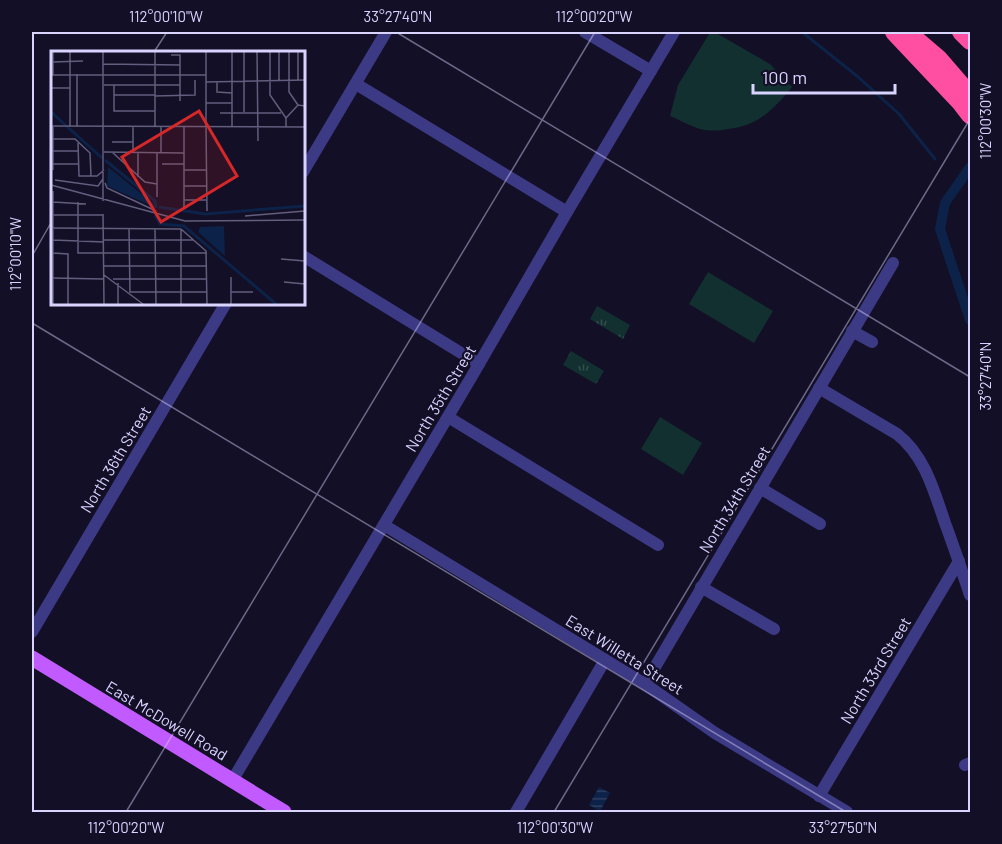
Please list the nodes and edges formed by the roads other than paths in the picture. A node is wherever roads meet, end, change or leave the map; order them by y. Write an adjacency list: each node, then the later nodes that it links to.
1 (386, 32): 9 (street)
2 (585, 32): 8 (street)
3 (674, 32): 8 (street, North 35th Street)
4 (894, 32): 10 (highway)
5 (907, 32): 10 (highway)
6 (961, 32): 7 (highway)
7 (970, 41)
8 (651, 71): 12 (street, North 35th Street)
9 (356, 84): 11 (street); 12 (street)
10 (968, 101)
11 (304, 170)
12 (567, 212): 18 (street, North 35th Street)
13 (304, 257): 18 (street)
14 (893, 262): 16 (street, North 34th Street)
15 (225, 304): 29 (street, North 36th Street)
16 (852, 332): 17 (street); 19 (street, North 34th Street)
17 (872, 342)
18 (480, 364): 20 (street, North 35th Street)
19 (819, 388): 21 (street, North 34th Street); 25 (street)
20 (448, 417): 23 (street, North 35th Street); 24 (street)
21 (760, 488): 22 (street); 26 (street, North 34th Street)
22 (820, 524)
23 (384, 525): 31 (street, East Willetta Street); 33 (street, North 35th Street)
24 (658, 545)
25 (959, 561): 27 (street); 34 (street, North 33rd Street)
26 (701, 588): 28 (street); 32 (street, North 34th Street)
27 (970, 595)
28 (774, 630)
29 (32, 632)
30 (32, 658): 33 (main road, East McDowell Road)
31 (605, 660): 32 (street, East Willetta Street); 36 (street)
32 (645, 684): 34 (street, East Willetta Street)
33 (232, 781): 35 (main road, East McDowell Road)
34 (819, 796): 37 (street, East Willetta Street)
35 (284, 813)
36 (516, 813)
37 (847, 813)

